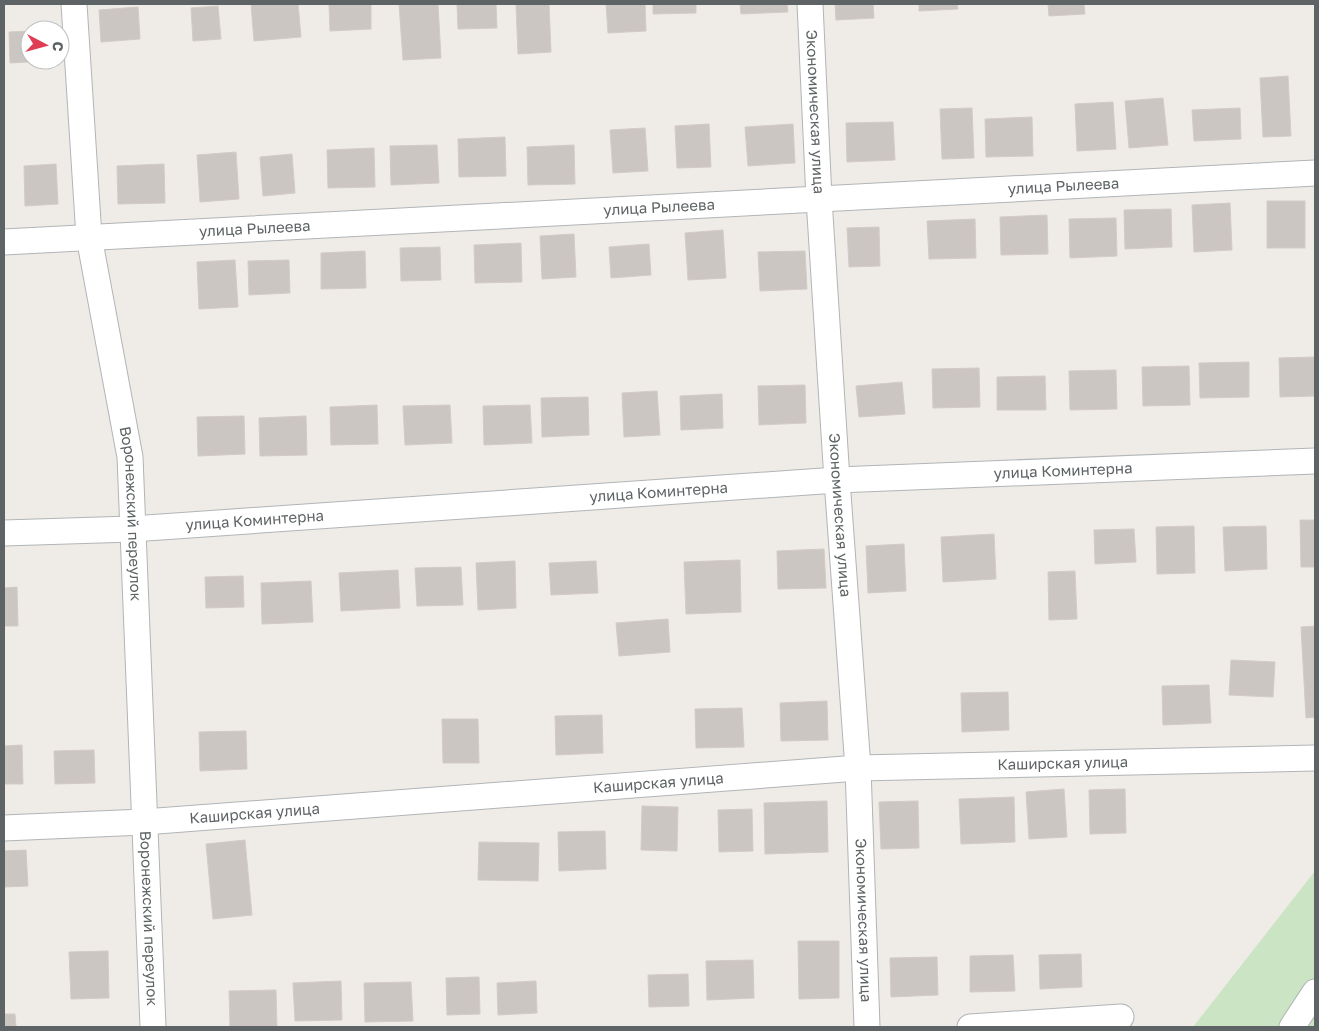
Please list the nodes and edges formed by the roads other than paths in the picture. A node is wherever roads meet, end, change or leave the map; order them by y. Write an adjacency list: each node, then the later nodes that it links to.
1 (74, 4): 5 (street, Воронежский переулок)
2 (810, 4): 4 (street, Экономическая улица)
3 (1315, 173): 4 (street, улица Рылеева)
4 (818, 200): 5 (street, улица Рылеева); 8 (street, Экономическая улица)
5 (89, 237): 6 (street, улица Рылеева); 9 (street, Воронежский переулок)
6 (4, 242)
7 (1315, 462): 8 (street, улица Коминтерна)
8 (837, 480): 9 (street, улица Коминтерна); 12 (street, Экономическая улица)
9 (132, 528): 10 (street, улица Коминтерна); 13 (street, Воронежский переулок)
10 (4, 534)
11 (1315, 758): 12 (street, Каширская улица)
12 (858, 768): 13 (street, Каширская улица); 18 (street, Экономическая улица)
13 (144, 822): 14 (street, Каширская улица); 17 (street, Воронежский переулок)
14 (4, 828)
15 (1315, 992): 20 (street)
16 (1121, 1017): 19 (street)
17 (153, 1027)
18 (867, 1027)
19 (970, 1027)
20 (1292, 1027)

